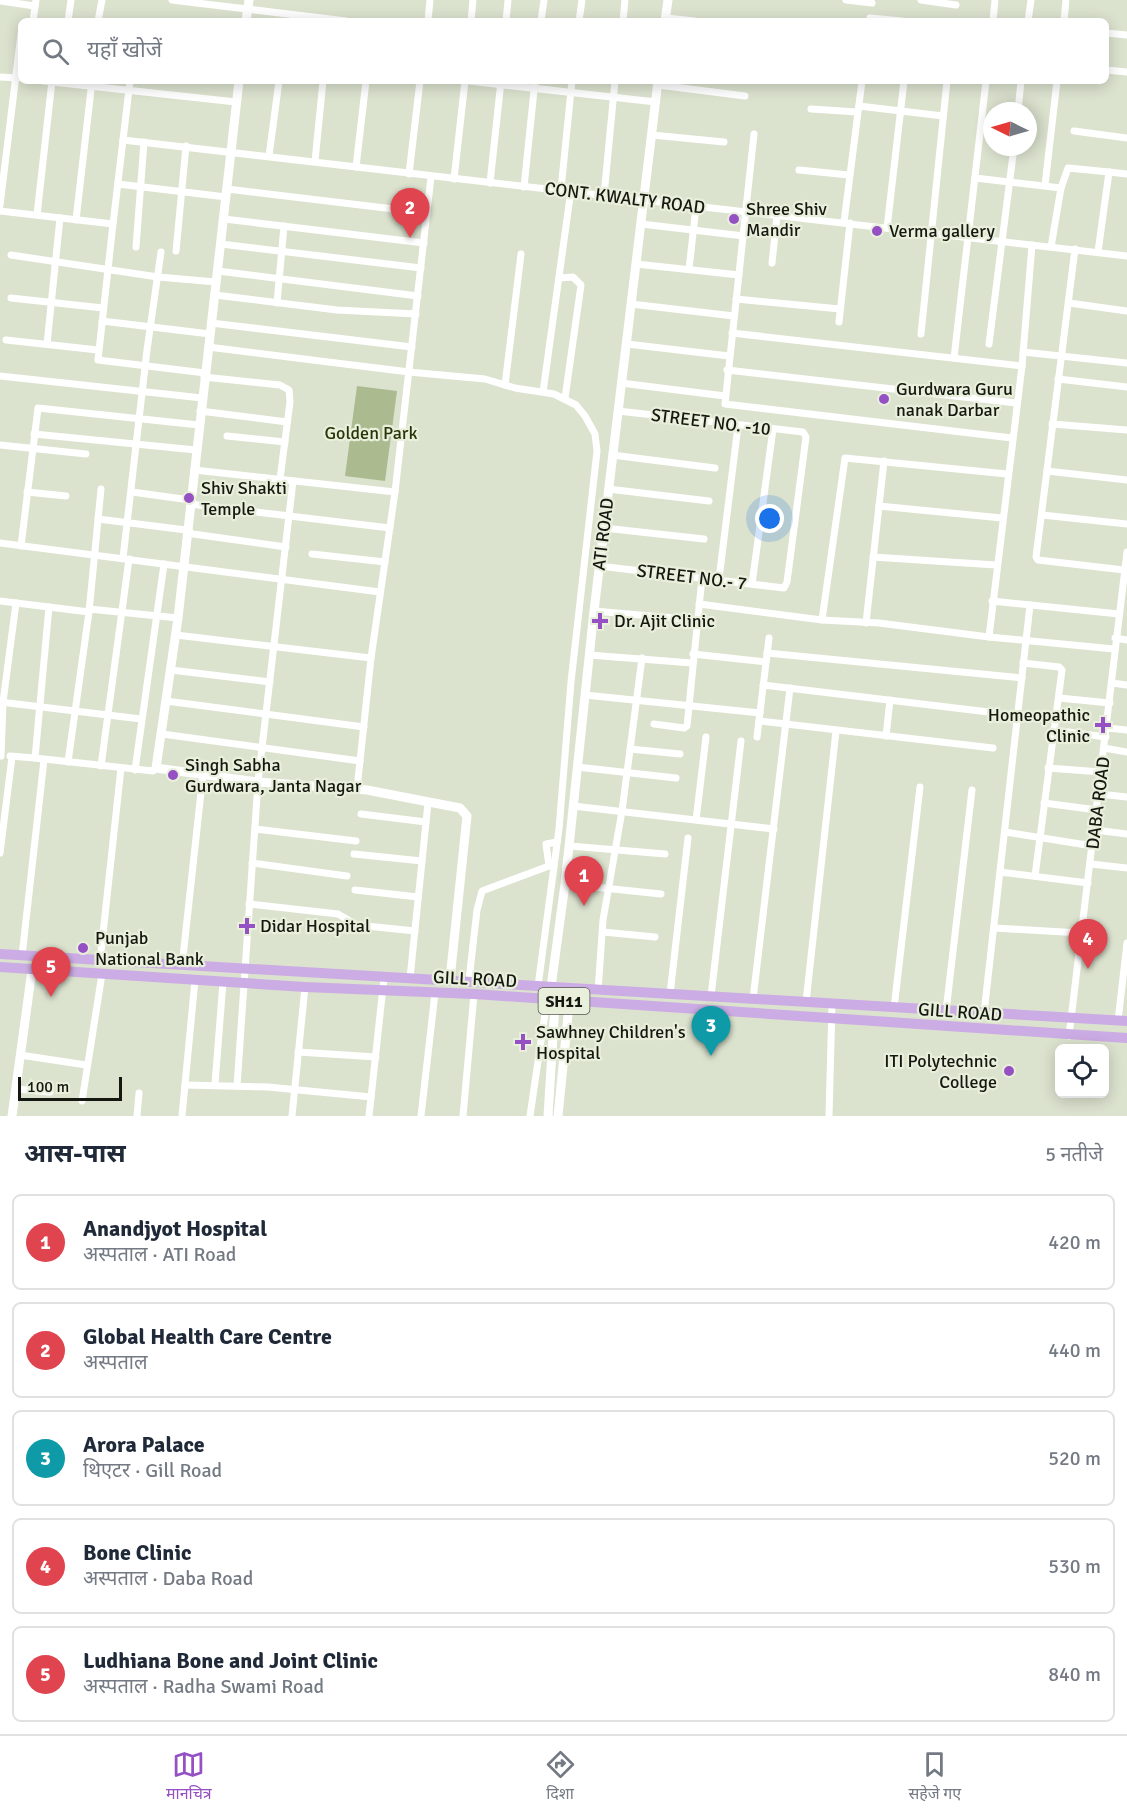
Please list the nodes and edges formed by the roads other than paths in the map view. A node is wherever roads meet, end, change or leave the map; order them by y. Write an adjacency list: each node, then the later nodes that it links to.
1 (70, 0): 22 (street)
2 (102, 0): 23 (street)
3 (172, 0): 19 (street)
4 (430, 0): 25 (street)
5 (473, 0): 26 (street)
6 (508, 0): 27 (street)
7 (544, 0): 28 (street)
8 (582, 0): 29 (street)
9 (625, 0): 30 (street)
10 (668, 0): 31 (street)
11 (846, 0): 17 (street)
12 (921, 0): 20 (street)
13 (995, 0): 33 (street)
14 (1030, 0): 34 (street)
15 (1066, 0): 35 (street)
16 (0, 1): 18 (street)
17 (872, 1): 32 (street)
18 (36, 3): 21 (street)
19 (248, 5): 24 (street)
20 (956, 5)
21 (34, 18)
22 (68, 18)
23 (99, 18)
24 (328, 18)
25 (428, 18)
26 (471, 18)
27 (506, 18)
28 (542, 18)
29 (579, 18)
30 (623, 18)
31 (665, 18)
32 (870, 18)
33 (993, 18)
34 (1028, 18)
35 (1064, 18)
36 (1109, 33): 37 (street)
37 (1127, 35)
38 (1109, 70): 39 (street)
39 (1127, 72)
40 (0, 77): 41 (street)
41 (18, 78)
42 (18, 84): 110 (street)
43 (52, 84): 115 (street)
44 (91, 84): 65 (street); 119 (street)
45 (130, 84): 65 (street)
46 (239, 84): 69 (street)
47 (279, 84): 85 (street)
48 (323, 84): 87 (street)
49 (366, 84): 88 (street)
50 (420, 84): 91 (street)
51 (467, 84): 96 (street)
52 (501, 84): 98 (street)
53 (518, 84): 64 (street)
54 (572, 84): 66 (street)
55 (615, 84): 68 (street)
56 (658, 84): 70 (street, ATI ROAD)
57 (665, 84): 67 (street)
58 (862, 84): 73 (street)
59 (904, 84): 74 (street)
60 (947, 84): 75 (street)
61 (986, 84): 95 (street)
62 (1021, 84): 71 (street)
63 (1057, 84): 100 (street)
64 (535, 85): 66 (street); 102 (street)
65 (129, 91): 69 (street); 80 (street)
66 (571, 93): 68 (street); 104 (street)
67 (745, 96)
68 (613, 97): 70 (street); 108 (street)
69 (236, 102): 84 (street)
70 (656, 102): 78 (street, ATI ROAD)
71 (1019, 102)
72 (812, 109): 73 (street)
73 (858, 109): 74 (street); 93 (street)
74 (901, 110): 75 (street); 124 (street)
75 (943, 116): 126 (street)
76 (1074, 131): 79 (street)
77 (754, 134): 114 (street)
78 (652, 135): 82 (street); 109 (street, ATI ROAD)
79 (1127, 138)
80 (123, 140): 81 (street, CONT. KWALTY ROAD); 99 (street)
81 (144, 142): 83 (street, CONT. KWALTY ROAD); 101 (street)
82 (724, 142)
83 (186, 146): 84 (street, CONT. KWALTY ROAD); 106 (street)
84 (230, 151): 85 (street, CONT. KWALTY ROAD); 107 (street)
85 (269, 156): 87 (street, CONT. KWALTY ROAD)
86 (1013, 156): 97 (street)
87 (315, 161): 88 (street, CONT. KWALTY ROAD)
88 (356, 166): 91 (street, CONT. KWALTY ROAD)
89 (799, 170): 93 (street)
90 (1109, 172): 92 (street); 103 (street); 139 (street)
91 (409, 174): 94 (street, CONT. KWALTY ROAD)
92 (1127, 174)
93 (849, 175): 120 (street)
94 (431, 177): 96 (street, CONT. KWALTY ROAD); 113 (street)
95 (975, 177): 97 (street); 128 (street)
96 (454, 179): 98 (street, CONT. KWALTY ROAD)
97 (1010, 181): 100 (street); 129 (street)
98 (490, 183): 102 (street, CONT. KWALTY ROAD)
99 (118, 184): 101 (street); 121 (street)
100 (1046, 185): 103 (street)
101 (141, 187): 106 (street); 133 (street)
102 (524, 187): 104 (street, CONT. KWALTY ROAD)
103 (1060, 188): 134 (street)
104 (561, 189): 105 (street, CONT. KWALTY ROAD)
105 (571, 190): 108 (street, CONT. KWALTY ROAD); 153 (street)
106 (181, 191): 107 (street); 136 (street)
107 (226, 193): 113 (street); 118 (street)
108 (604, 195): 109 (street, CONT. KWALTY ROAD)
109 (645, 201): 111 (street, CONT. KWALTY ROAD); 122 (street, ATI ROAD)
110 (0, 205)
111 (696, 207): 114 (street, CONT. KWALTY ROAD); 125 (street)
112 (0, 211): 115 (street)
113 (427, 213): 130 (street)
114 (746, 213): 116 (street, CONT. KWALTY ROAD); 127 (street)
115 (37, 215): 117 (street)
116 (777, 216): 120 (street, CONT. KWALTY ROAD); 144 (street)
117 (60, 218): 119 (street); 143 (street)
118 (224, 219): 123 (street); 131 (street)
119 (75, 220): 121 (street)
120 (847, 222): 124 (street, CONT. KWALTY ROAD); 164 (street)
121 (113, 224): 147 (street)
122 (641, 224): 125 (street); 145 (street, ATI ROAD)
123 (284, 226): 130 (street); 137 (street)
124 (887, 228): 126 (street, CONT. KWALTY ROAD)
125 (693, 229): 127 (street); 148 (street)
126 (930, 232): 128 (street, CONT. KWALTY ROAD); 174 (street)
127 (744, 236): 150 (street)
128 (967, 237): 129 (street, CONT. KWALTY ROAD); 185 (street)
129 (1002, 241): 132 (street, CONT. KWALTY ROAD); 178 (street)
130 (424, 243): 146 (street)
131 (221, 244): 137 (street); 149 (street)
132 (1032, 244): 134 (street, CONT. KWALTY ROAD); 182 (street)
133 (136, 247)
134 (1051, 247): 135 (street, CONT. KWALTY ROAD)
135 (1075, 249): 139 (street, CONT. KWALTY ROAD); 161 (street)
136 (176, 251)
137 (282, 251): 146 (street); 152 (street)
138 (161, 252): 151 (street)
139 (1098, 252): 142 (street, CONT. KWALTY ROAD)
140 (521, 254): 195 (street)
141 (11, 255): 143 (street)
142 (1127, 256)
143 (56, 261): 147 (street); 159 (street)
144 (772, 263)
145 (636, 264): 148 (street); 162 (street, ATI ROAD)
146 (421, 268): 156 (street)
147 (109, 269): 151 (street); 163 (street)
148 (689, 269): 150 (street)
149 (218, 271): 152 (street); 154 (street)
150 (739, 275): 158 (street)
151 (158, 277): 154 (street); 171 (street)
152 (280, 277): 156 (street); 160 (street)
153 (559, 278): 198 (street); 201 (street)
154 (216, 282): 155 (street)
155 (215, 295): 160 (street); 170 (street)
156 (418, 296): 166 (street)
157 (11, 298): 159 (street)
158 (736, 299): 164 (street); 167 (street)
159 (52, 302): 163 (street); 176 (street)
160 (277, 303): 166 (street)
161 (1069, 303): 165 (street); 184 (street)
162 (631, 304): 167 (street); 177 (street, ATI ROAD)
163 (103, 308): 168 (street)
164 (840, 309): 169 (street)
165 (1127, 311)
166 (416, 314): 180 (street)
167 (734, 316): 172 (street)
168 (102, 321): 171 (street); 181 (street)
169 (839, 322)
170 (212, 323): 173 (street); 180 (street)
171 (150, 327): 173 (street); 187 (street)
172 (732, 333): 183 (street); 185 (street)
173 (210, 334): 179 (street)
174 (921, 334)
175 (6, 340): 176 (street)
176 (47, 344): 181 (street)
177 (627, 344): 183 (street); 194 (street, ATI ROAD)
178 (990, 344)
179 (208, 347): 190 (street); 191 (street)
180 (412, 347): 190 (street)
181 (98, 350): 187 (street)
182 (1023, 352): 184 (street); 188 (street)
183 (729, 356): 189 (street)
184 (1061, 356): 186 (street); 193 (street)
185 (954, 358): 188 (street)
186 (1127, 363)
187 (145, 366): 191 (street); 197 (street)
188 (1022, 366): 202 (street)
189 (727, 370): 199 (street); 202 (street)
190 (409, 372): 195 (street); 234 (street)
191 (205, 375): 200 (street); 206 (street)
192 (0, 376): 197 (street)
193 (1058, 379): 196 (street); 207 (street)
194 (621, 383): 199 (street); 204 (street, ATI ROAD)
195 (505, 385): 198 (street)
196 (1127, 387)
197 (142, 391): 200 (street); 205 (street)
198 (543, 392): 201 (street)
199 (725, 396): 214 (street)
200 (202, 398): 203 (street)
201 (565, 398): 381 (street)
202 (1016, 403): 214 (street)
203 (200, 411): 206 (street); 208 (street)
204 (618, 411): 209 (street, STREET NO. -10); 221 (street, ATI ROAD)
205 (140, 419): 208 (street); 212 (street); 216 (street)
206 (287, 422): 215 (street)
207 (1052, 424): 211 (street); 225 (street)
208 (199, 425): 219 (street)
209 (738, 426): 210 (street, STREET NO. -10); 265 (street)
210 (773, 429): 266 (street); 267 (street, STREET NO. -10)
211 (1127, 430)
212 (34, 434): 216 (street); 218 (street)
213 (227, 436): 215 (street)
214 (1012, 438): 226 (street)
215 (285, 442): 227 (street)
216 (138, 444): 219 (street); 233 (street)
217 (0, 445): 218 (street)
218 (33, 448): 220 (street); 232 (street)
219 (195, 450): 224 (street)
220 (86, 454)
221 (612, 455): 223 (street); 231 (street, ATI ROAD)
222 (884, 461): 226 (street); 238 (street); 283 (street)
223 (715, 468)
224 (194, 470): 227 (street); 237 (street)
225 (1047, 471): 228 (street); 239 (street)
226 (1007, 474): 241 (street)
227 (280, 479): 229 (street)
228 (1127, 480)
229 (293, 481): 234 (street); 240 (street)
230 (101, 489): 242 (street)
231 (608, 489): 236 (street); 246 (street, ATI ROAD)
232 (27, 492): 235 (street); 250 (street)
233 (132, 492): 237 (street); 243 (street)
234 (395, 492): 245 (street)
235 (66, 496)
236 (709, 501)
237 (190, 502): 240 (street); 247 (street)
238 (879, 506): 241 (street); 255 (street)
239 (1042, 515): 244 (street); 262 (street)
240 (289, 517): 245 (street); 251 (street)
241 (1002, 518): 259 (street)
242 (98, 519): 243 (street); 254 (street)
243 (128, 522): 247 (street); 256 (street)
244 (1127, 524)
245 (390, 528): 257 (street)
246 (604, 528): 248 (street); 261 (street, ATI ROAD)
247 (186, 530): 251 (street); 260 (street)
248 (704, 539)
249 (0, 543): 250 (street)
250 (21, 546): 254 (street)
251 (286, 547): 264 (street)
252 (1127, 552): 262 (street, DABA ROAD)
253 (312, 554): 257 (street)
254 (95, 555): 256 (street); 276 (street)
255 (873, 557): 259 (street); 284 (street)
256 (126, 559): 258 (street); 278 (street)
257 (385, 562): 268 (street)
258 (164, 564): 260 (street); 280 (street)
259 (996, 565): 271 (street)
260 (182, 566): 264 (street); 281 (street)
261 (599, 566): 263 (street, STREET NO.- 7); 277 (street, ATI ROAD)
262 (1124, 570): 269 (street, DABA ROAD)
263 (702, 578): 265 (street, STREET NO.- 7); 273 (street)
264 (282, 579): 268 (street); 291 (street)
265 (719, 579): 266 (street, STREET NO.- 7)
266 (752, 584): 267 (street, STREET NO.- 7)
267 (784, 588)
268 (381, 592): 296 (street)
269 (1124, 596): 279 (street, DABA ROAD)
270 (0, 601): 272 (street)
271 (992, 601): 274 (street); 286 (street)
272 (16, 603): 275 (street); 313 (street)
273 (699, 604): 282 (street); 283 (street)
274 (1030, 606): 279 (street); 289 (street)
275 (49, 607): 276 (street); 316 (street)
276 (89, 611): 278 (street); 317 (street)
277 (594, 611): 282 (street); 295 (street, ATI ROAD)
278 (122, 613): 280 (street); 320 (street)
279 (1119, 614): 288 (street, DABA ROAD)
280 (157, 616): 281 (street); 322 (street)
281 (178, 618): 285 (street)
282 (697, 620): 294 (street)
283 (822, 620): 284 (street)
284 (866, 623): 286 (street)
285 (176, 635): 291 (street); 301 (street)
286 (989, 637): 289 (street)
287 (769, 638): 293 (street)
288 (1115, 638): 290 (street); 292 (street, DABA ROAD)
289 (1026, 640): 292 (street); 300 (street)
290 (1127, 640)
291 (274, 647): 296 (street); 303 (street)
292 (1114, 649): 304 (street, DABA ROAD)
293 (767, 653): 298 (street); 302 (street)
294 (693, 654): 298 (street); 299 (street)
295 (589, 655): 297 (street); 308 (street, ATI ROAD)
296 (371, 658): 325 (street)
297 (642, 658): 299 (street); 312 (street)
298 (766, 662): 305 (street)
299 (692, 663): 315 (street)
300 (1023, 663): 302 (street); 309 (street)
301 (171, 670): 303 (street); 311 (street)
302 (1022, 678): 376 (street)
303 (270, 682): 319 (street)
304 (1112, 684): 306 (street); 314 (street, DABA ROAD)
305 (763, 685): 307 (street); 321 (street)
306 (1127, 685)
307 (790, 688): 310 (street); 324 (street)
308 (585, 695): 312 (street); 349 (street, ATI ROAD)
309 (1059, 698): 314 (street); 327 (street)
310 (890, 700): 318 (street); 331 (street)
311 (166, 701): 319 (street); 330 (street)
312 (635, 701): 315 (street); 339 (street)
313 (2, 702): 316 (street); 342 (street)
314 (1110, 703): 326 (street, DABA ROAD)
315 (689, 705): 321 (street); 323 (street)
316 (39, 706): 317 (street); 344 (street)
317 (75, 711): 320 (street); 347 (street)
318 (997, 713)
319 (266, 715): 325 (street); 336 (street)
320 (107, 716): 322 (street); 348 (street)
321 (760, 717): 324 (street); 333 (street)
322 (141, 719): 353 (street)
323 (654, 724)
324 (786, 724): 329 (street); 374 (street)
325 (364, 727): 346 (street)
326 (1107, 728): 328 (street); 334 (street, DABA ROAD)
327 (1053, 730): 334 (street); 352 (street)
328 (1127, 730)
329 (836, 731): 331 (street); 436 (street)
330 (162, 734): 336 (street); 351 (street)
331 (886, 736): 337 (street)
332 (706, 737): 370 (street)
333 (757, 737)
334 (1106, 737): 338 (street, DABA ROAD)
335 (741, 741): 372 (street)
336 (262, 748): 346 (street); 358 (street)
337 (993, 748)
338 (1104, 748): 340 (street); 354 (street, DABA ROAD)
339 (630, 749): 341 (street); 355 (street)
340 (1127, 752)
341 (680, 754)
342 (0, 756): 343 (street)
343 (12, 757): 344 (street); 385 (street)
344 (35, 758): 345 (street)
345 (44, 760): 347 (street); 409 (street)
346 (360, 761): 360 (street)
347 (68, 762): 348 (street)
348 (101, 765): 350 (street)
349 (577, 767): 355 (street); 366 (street, ATI ROAD)
350 (121, 768): 353 (street); 410 (street)
351 (156, 768): 353 (street); 356 (street)
352 (1048, 768): 354 (street); 365 (street)
353 (135, 770)
354 (1101, 772): 362 (street, DABA ROAD)
355 (627, 773): 357 (street); 368 (street)
356 (203, 774): 358 (street); 411 (street)
357 (676, 778)
358 (258, 782): 360 (street); 373 (street)
359 (920, 787): 438 (street)
360 (357, 789): 364 (street)
361 (972, 790): 439 (street)
362 (1099, 794): 363 (street); 367 (street, DABA ROAD)
363 (1127, 797)
364 (428, 803): 371 (street); 418 (street)
365 (1044, 803): 367 (street); 378 (street)
366 (573, 806): 368 (street); 382 (street, ATI ROAD)
367 (1096, 810): 375 (street, DABA ROAD)
368 (622, 811): 370 (street); 384 (street)
369 (361, 814): 371 (street)
370 (696, 820): 372 (street)
371 (426, 822): 388 (street)
372 (733, 825): 374 (street); 432 (street)
373 (255, 829): 380 (street); 389 (street)
374 (774, 829): 433 (street)
375 (1095, 830): 377 (street); 383 (street, DABA ROAD)
376 (1005, 832): 378 (street); 392 (street)
377 (1127, 834)
378 (1040, 837): 383 (street); 394 (street)
379 (688, 838): 431 (street)
380 (356, 842)
381 (557, 842): 420 (street); 423 (street)
382 (570, 846): 384 (street); 396 (street, ATI ROAD)
383 (1093, 846): 390 (street, DABA ROAD)
384 (614, 850): 387 (street); 397 (street)
385 (0, 853)
386 (354, 854): 388 (street)
387 (665, 854)
388 (422, 861): 400 (street)
389 (252, 863): 393 (street); 401 (street)
390 (1091, 864): 391 (street); 395 (street, DABA ROAD)
391 (1127, 868)
392 (1000, 872): 394 (street); 402 (street)
393 (347, 876)
394 (1035, 876): 395 (street)
395 (1088, 883): 405 (street, DABA ROAD)
396 (565, 884): 397 (street); 425 (street, ATI ROAD)
397 (610, 888): 399 (street); 404 (street)
398 (356, 890): 400 (street)
399 (661, 894)
400 (418, 897): 403 (street)
401 (249, 904): 403 (street); 413 (street)
402 (994, 928): 405 (street); 440 (street)
403 (415, 931): 417 (street)
404 (603, 932): 406 (street); 428 (street)
405 (1081, 933): 441 (street, DABA ROAD)
406 (655, 937)
407 (1127, 943): 443 (street)
408 (0, 954): 409 (main road, GILL ROAD / SH11)
409 (22, 956): 410 (main road, GILL ROAD / SH11)
410 (100, 961): 411 (main road, GILL ROAD / SH11)
411 (182, 966): 413 (main road, GILL ROAD / SH11)
412 (0, 967): 414 (main road, GILL ROAD / SH11)
413 (243, 969): 416 (main road, GILL ROAD / SH11); 422 (street)
414 (32, 970): 415 (main road, GILL ROAD / SH11); 447 (street)
415 (102, 974): 419 (main road, GILL ROAD / SH11); 449 (street)
416 (384, 978): 417 (main road, GILL ROAD / SH11); 427 (street)
417 (410, 978): 418 (main road, GILL ROAD / SH11)
418 (450, 979): 420 (main road, GILL ROAD / SH11)
419 (195, 980): 421 (main road, GILL ROAD / SH11); 451 (street)
420 (469, 980): 423 (main road, GILL ROAD / SH11)
421 (224, 982): 422 (main road, GILL ROAD / SH11); 450 (street)
422 (242, 982): 424 (main road, GILL ROAD / SH11); 452 (street)
423 (538, 986): 425 (main road, GILL ROAD / SH11)
424 (304, 987): 427 (main road, GILL ROAD / SH11); 446 (street)
425 (553, 988): 426 (main road, GILL ROAD / SH11); 434 (street, ATI ROAD)
426 (570, 990): 428 (main road, GILL ROAD / SH11); 435 (street)
427 (383, 991): 429 (main road, GILL ROAD / SH11); 448 (street)
428 (598, 991): 431 (main road, GILL ROAD / SH11)
429 (435, 993): 430 (main road, GILL ROAD / SH11); 464 (street)
430 (474, 994): 434 (main road, GILL ROAD / SH11); 465 (street)
431 (670, 994): 432 (main road, GILL ROAD / SH11)
432 (711, 996): 433 (main road, GILL ROAD / SH11)
433 (753, 999): 436 (main road, GILL ROAD / SH11)
434 (551, 1000): 435 (main road, GILL ROAD / SH11); 466 (street); 467 (street, ATI ROAD)
435 (569, 1002): 442 (main road, GILL ROAD / SH11); 468 (street)
436 (806, 1002): 437 (main road, GILL ROAD / SH11)
437 (832, 1004): 438 (main road, GILL ROAD / SH11); 442 (street)
438 (894, 1008): 439 (main road, GILL ROAD / SH11)
439 (946, 1011): 440 (main road, GILL ROAD / SH11)
440 (984, 1013): 441 (main road, GILL ROAD / SH11)
441 (1070, 1018): 443 (main road, GILL ROAD / SH11); 444 (street, DABA ROAD)
442 (830, 1019): 444 (main road, GILL ROAD / SH11); 469 (street)
443 (1122, 1021)
444 (1068, 1036): 445 (main road, GILL ROAD / SH11)
445 (1127, 1038)
446 (298, 1052): 448 (street); 455 (street)
447 (20, 1055): 449 (street); 453 (street)
448 (376, 1057): 457 (street)
449 (86, 1065): 458 (street)
450 (215, 1084): 451 (street); 452 (street)
451 (184, 1085): 461 (street)
452 (237, 1086): 455 (street)
453 (16, 1089): 454 (street); 459 (street)
454 (50, 1092)
455 (294, 1092): 457 (street); 462 (street)
456 (139, 1093): 460 (street)
457 (371, 1097): 463 (street)
458 (82, 1101)
459 (12, 1116)
460 (136, 1116)
461 (182, 1116)
462 (292, 1116)
463 (369, 1116)
464 (421, 1116)
465 (463, 1116)
466 (530, 1116)
467 (548, 1116)
468 (558, 1116)
469 (829, 1116)

